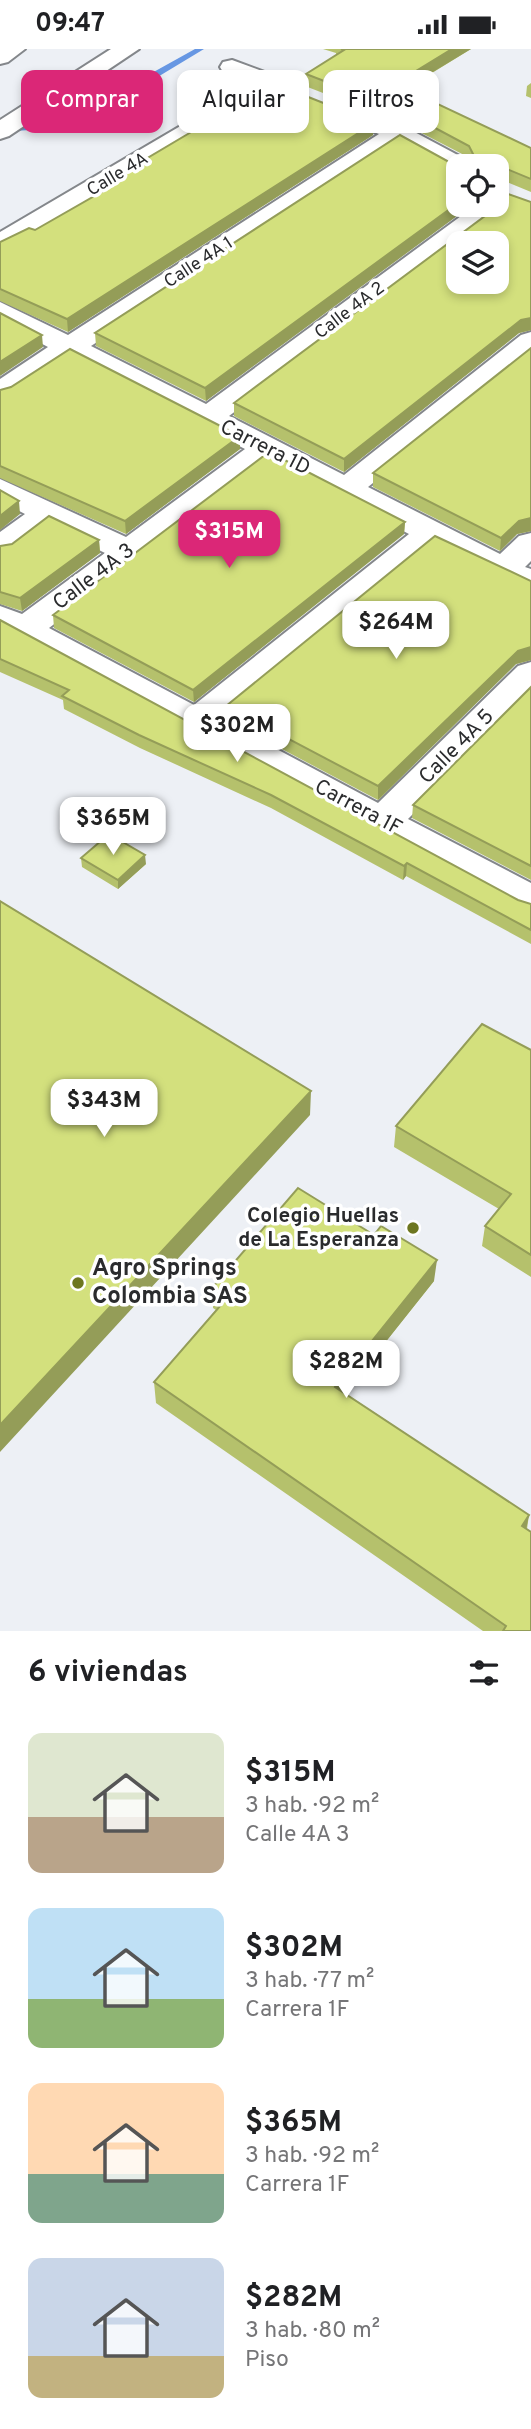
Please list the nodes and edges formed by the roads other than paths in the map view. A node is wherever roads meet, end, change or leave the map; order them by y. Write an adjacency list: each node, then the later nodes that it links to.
1 (13, 49): 3 (main road)
2 (127, 49): 6 (main road)
3 (0, 57)
4 (232, 67): 5 (main road)
5 (239, 70)
6 (7, 126)
7 (187, 133): 11 (main road, Calle 4A)
8 (398, 133): 9 (main road); 14 (main road, Calle 4A 1)
9 (446, 159)
10 (477, 217): 16 (main road, Calle 4A 2)
11 (0, 244)
12 (0, 311): 14 (main road, Carrera 1D)
13 (531, 341): 19 (main road)
14 (70, 347): 15 (main road, Calle 4A 1); 16 (main road, Carrera 1D)
15 (0, 392)
16 (207, 418): 17 (main road, Carrera 1D)
17 (266, 448): 19 (main road, Carrera 1D); 24 (main road, Calle 4A 3)
18 (0, 489): 20 (main road)
19 (345, 489): 21 (main road, Carrera 1D)
20 (48, 512): 23 (main road); 24 (main road)
21 (430, 533): 25 (main road, Carrera 1D); 28 (main road)
22 (531, 543): 25 (main road)
23 (0, 548)
24 (128, 551): 26 (main road, Calle 4A 3)
25 (517, 576)
26 (12, 623): 28 (main road, Carrera 1F)
27 (531, 674): 29 (main road, Calle 4A 5)
28 (197, 722): 29 (main road, Carrera 1F)
29 (383, 821): 30 (main road, Carrera 1F)
30 (531, 901)

